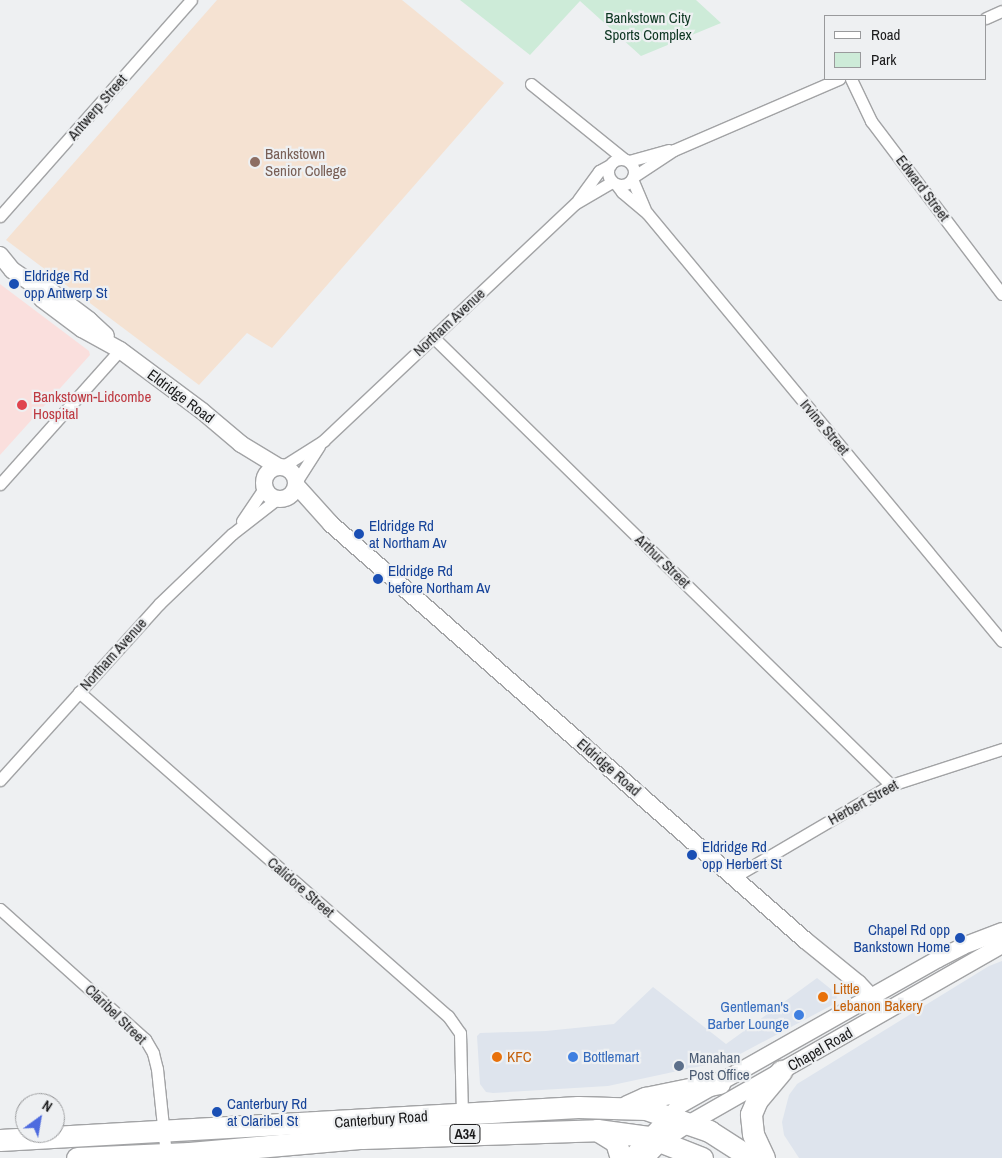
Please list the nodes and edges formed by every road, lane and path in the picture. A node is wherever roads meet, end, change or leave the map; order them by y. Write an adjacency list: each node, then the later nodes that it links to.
1 (191, 0): 15 (street, Antwerp Street)
2 (1002, 11): 3 (street)
3 (987, 18)
4 (837, 80): 8 (street)
5 (851, 80): 18 (street, Edward Street)
6 (531, 84): 7 (street)
7 (591, 134): 9 (street); 10 (street)
8 (674, 150): 9 (street); 11 (street)
9 (626, 160): 10 (street); 11 (street)
10 (610, 164): 12 (street); 13 (street, Northam Avenue)
11 (633, 178): 12 (street); 14 (street, Irvine Street)
12 (614, 183): 13 (street, Northam Avenue); 14 (street, Irvine Street)
13 (576, 203): 19 (street, Northam Avenue)
14 (647, 212): 28 (street, Irvine Street)
15 (1, 217)
16 (0, 255): 17 (street, Eldridge Road)
17 (6, 267): 20 (street, Eldridge Road)
18 (1002, 294)
19 (434, 337): 21 (street, Northam Avenue); 32 (street, Arthur Street)
20 (120, 350): 22 (street, Eldridge Road); 24 (street)
21 (323, 441): 23 (street, Northam Avenue); 26 (street, Northam Avenue)
22 (241, 444): 23 (street, Eldridge Road); 25 (street, Eldridge Road)
23 (281, 467): 25 (street); 26 (street)
24 (0, 484)
25 (264, 484): 26 (street); 27 (street, Northam Avenue)
26 (289, 491): 27 (street, Northam Avenue); 33 (street, Eldridge Road)
27 (232, 534): 29 (street, Northam Avenue)
28 (1002, 641)
29 (79, 692): 31 (street, Northam Avenue); 42 (street, Calidore Street)
30 (1002, 749): 32 (street, Herbert Street)
31 (0, 780)
32 (891, 785): 33 (street, Herbert Street)
33 (734, 877): 37 (street, Eldridge Road)
34 (0, 909): 46 (street, Claribel Street)
35 (1002, 931): 37 (street, Chapel Road)
36 (1002, 945): 38 (street, Chapel Road)
37 (872, 998): 38 (street, Eldridge Road); 40 (street, Chapel Road)
38 (884, 1011): 39 (street, Chapel Road)
39 (781, 1071): 44 (street, Chapel Road); 56 (highway)
40 (719, 1083): 41 (highway); 43 (street, Chapel Road)
41 (622, 1108): 42 (highway, Canterbury Road / A34); 43 (highway, Canterbury Road / A34)
42 (462, 1113): 46 (highway, Canterbury Road / A34)
43 (669, 1116): 44 (highway, Canterbury Road / A34); 47 (street, Chapel Road)
44 (690, 1123): 47 (street, Chapel Road); 55 (highway, Canterbury Road / A34)
45 (597, 1130): 47 (highway, Canterbury Road / A34); 49 (highway, Canterbury Road / A34); 51 (highway)
46 (163, 1131): 48 (highway, Canterbury Road / A34); 49 (street, Claribel Street)
47 (656, 1139): 52 (street); 53 (street); 54 (highway, Canterbury Road / A34)
48 (0, 1140)
49 (166, 1154): 50 (highway, Canterbury Road / A34)
50 (76, 1158)
51 (621, 1158)
52 (630, 1158)
53 (646, 1158)
54 (702, 1158)
55 (751, 1158)
56 (764, 1158)

